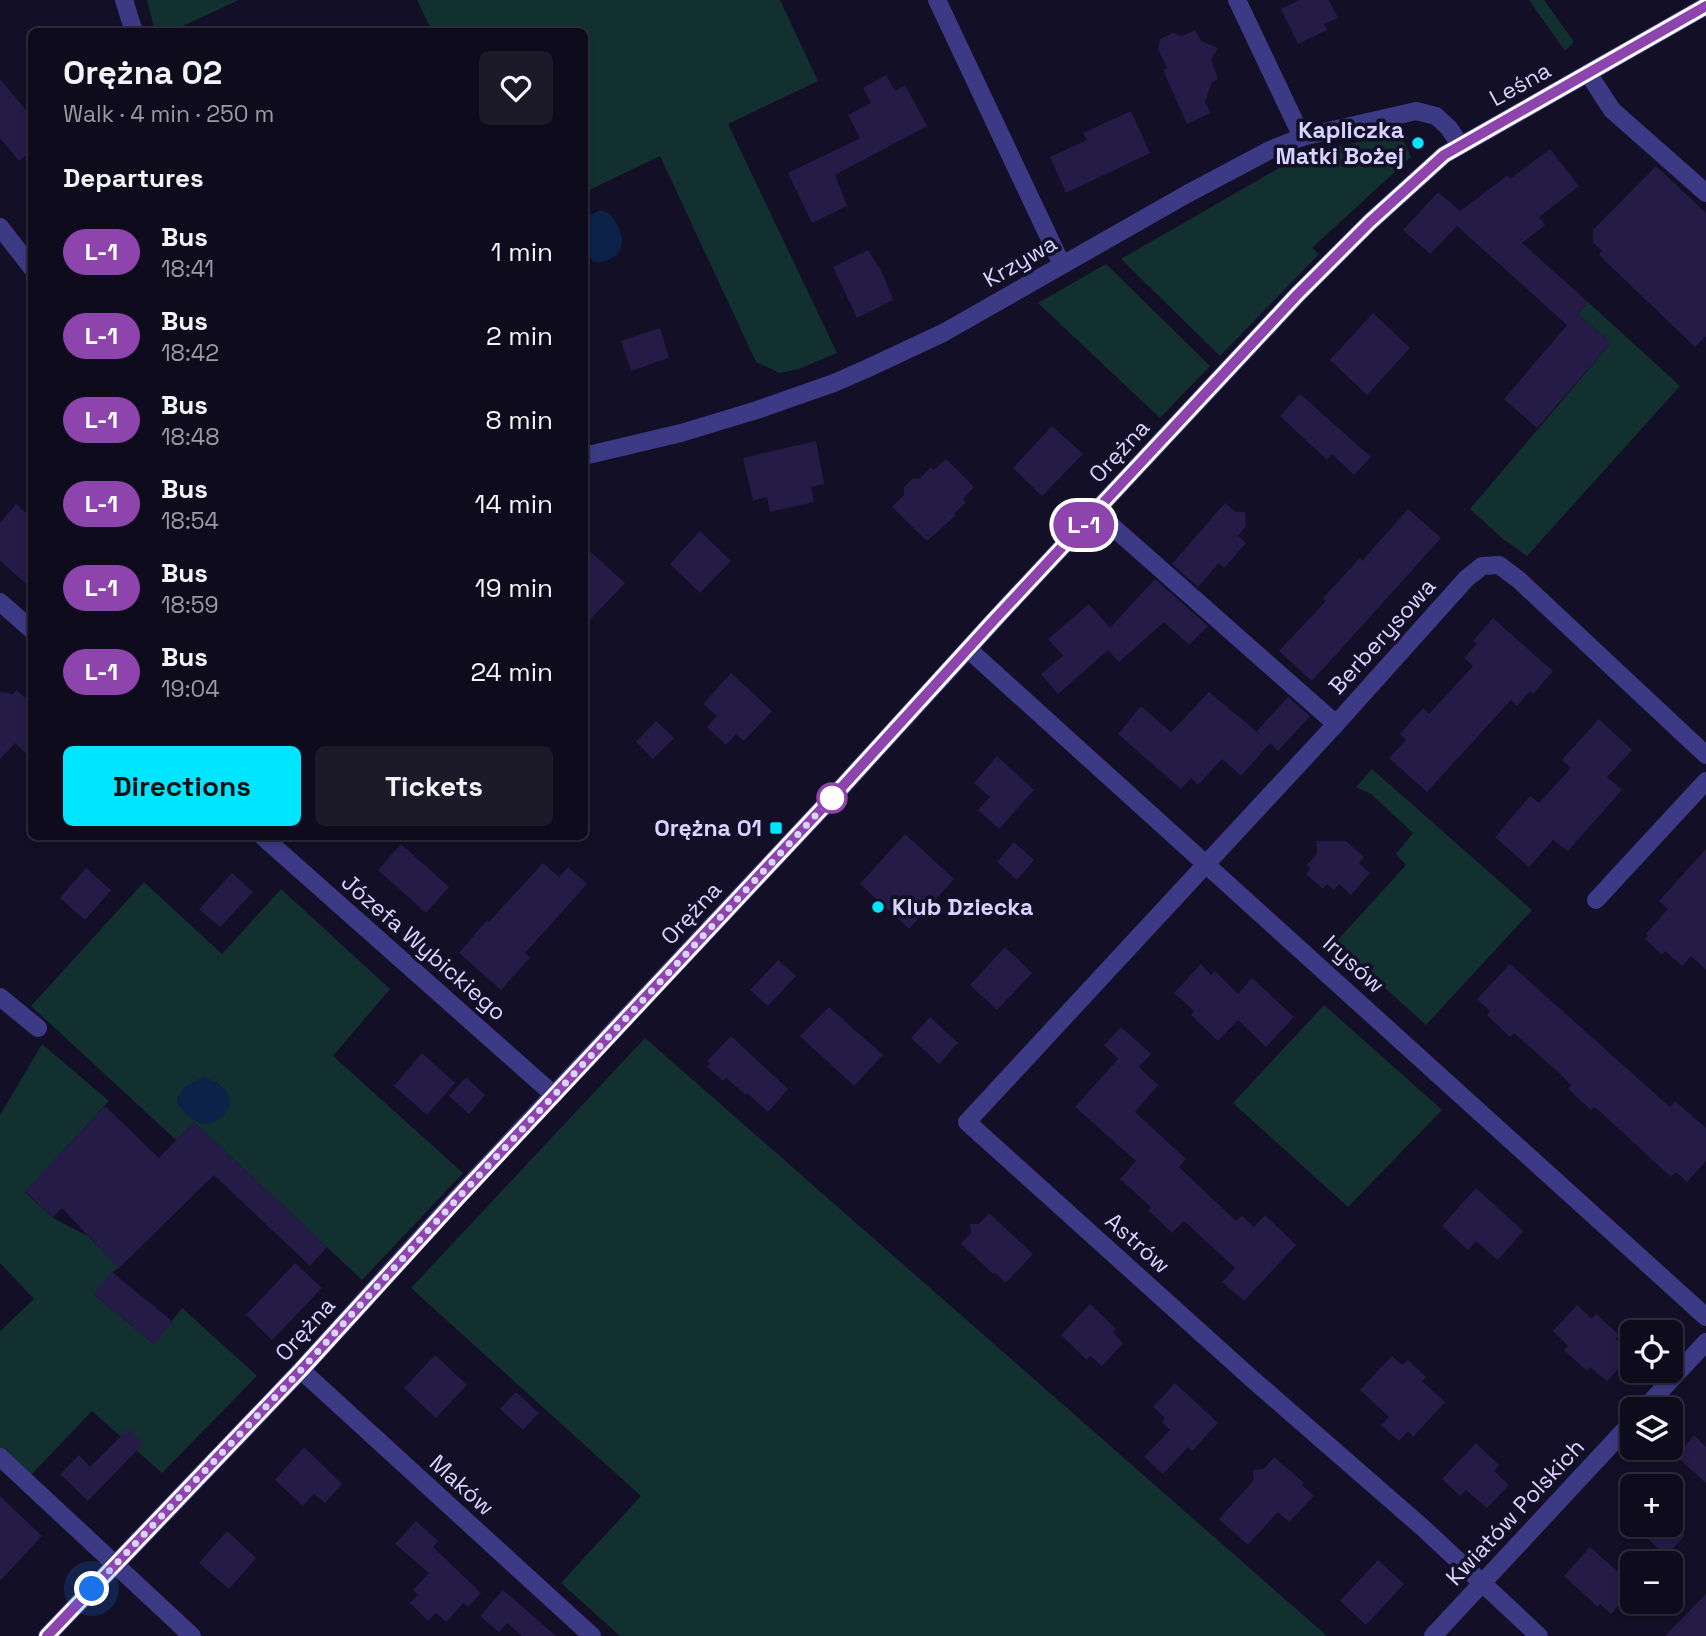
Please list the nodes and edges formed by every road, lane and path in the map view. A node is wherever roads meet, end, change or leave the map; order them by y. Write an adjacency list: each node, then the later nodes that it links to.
1 (124, 0): 5 (street)
2 (937, 0): 13 (street)
3 (1237, 0): 7 (street)
4 (1706, 6): 6 (street, Leśna)
5 (133, 28)
6 (1588, 73): 8 (street, Leśna); 9 (street)
7 (1302, 137): 8 (street, Krzywa); 13 (street, Krzywa)
8 (1461, 145): 10 (street, Leśna)
9 (1706, 193)
10 (1370, 222): 15 (street, Orężna)
11 (0, 227): 12 (street)
12 (28, 263)
13 (1062, 265): 14 (street, Krzywa)
14 (588, 455)
15 (1096, 512): 18 (street, Orężna); 19 (street, Berberysowa)
16 (0, 602): 17 (street)
17 (28, 626)
18 (968, 649): 23 (street, Irysów); 27 (street, Orężna)
19 (1336, 724): 20 (street, Berberysowa); 23 (street)
20 (1706, 755)
21 (1706, 781): 24 (street)
22 (267, 840): 27 (street, Józefa Wybickiego)
23 (1206, 863): 28 (street, Irysów); 35 (street, Astrów)
24 (1596, 900)
25 (0, 997): 26 (street)
26 (38, 1028)
27 (554, 1095): 30 (street, Orężna)
28 (1706, 1317)
29 (1706, 1342): 31 (street)
30 (301, 1370): 34 (street, Orężna); 38 (street, Maków)
31 (1655, 1397)
32 (1620, 1435): 35 (street, Kwiatów Polskich)
33 (0, 1457): 34 (street)
34 (115, 1565): 36 (street, Orężna); 37 (street)
35 (1482, 1583): 39 (street, Kwiatów Polskich); 40 (street, Astrów)
36 (47, 1636)
37 (192, 1636)
38 (592, 1636)
39 (1433, 1636)
40 (1539, 1636)

